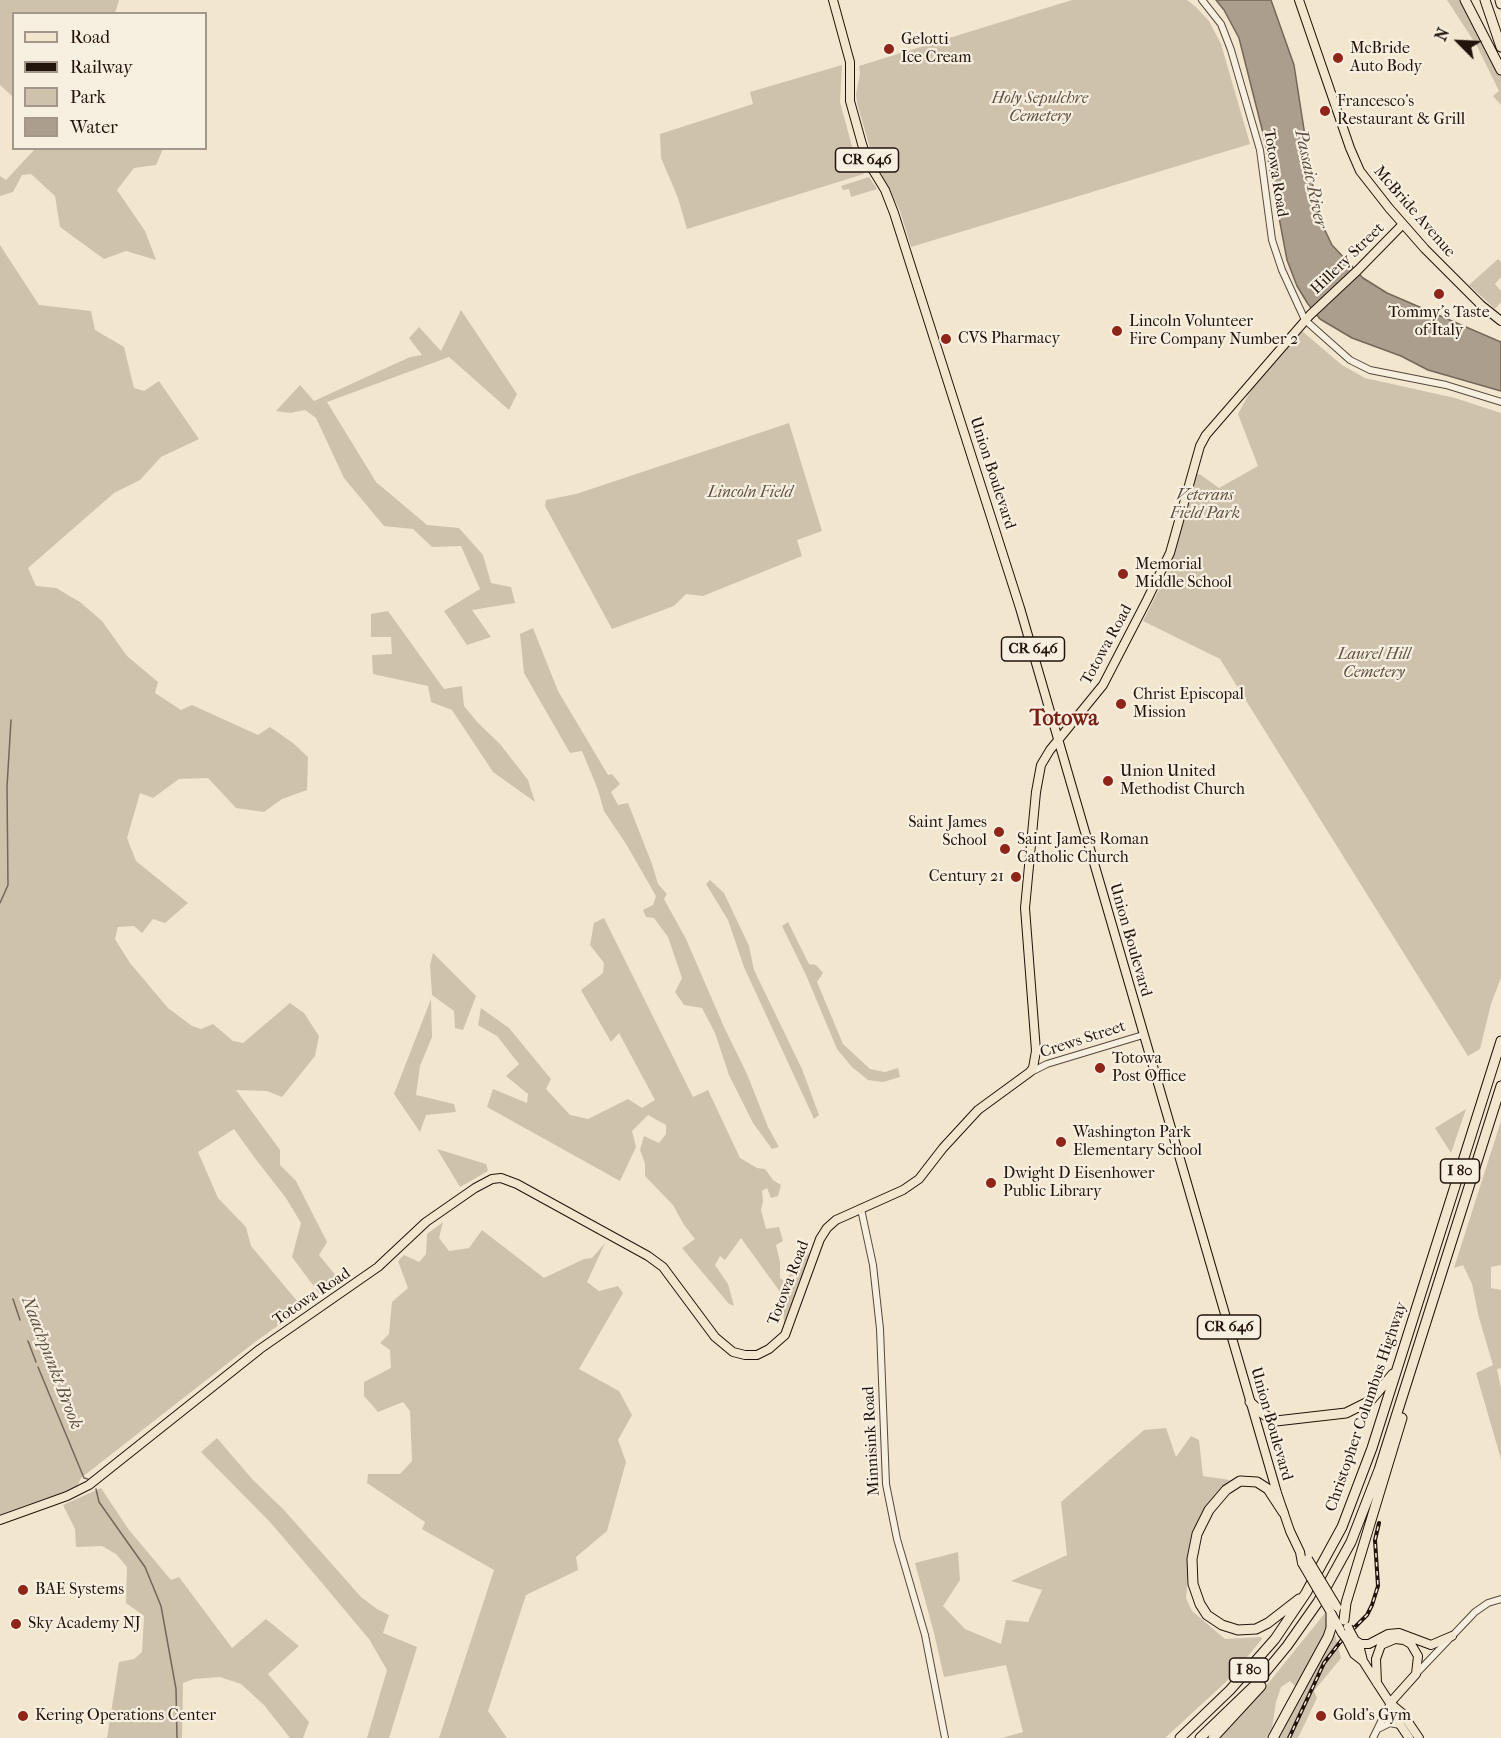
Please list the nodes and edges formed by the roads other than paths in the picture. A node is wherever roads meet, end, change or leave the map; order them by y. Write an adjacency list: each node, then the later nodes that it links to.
1 (833, 0): 12 (main road, Union Boulevard / CR 646)
2 (1202, 0): 9 (street, Totowa Road)
3 (1299, 0): 8 (main road, McBride Avenue)
4 (1465, 0): 7 (highway)
5 (1485, 0): 6 (highway)
6 (1501, 48)
7 (1501, 70)
8 (1403, 224): 9 (main road, Hillery Street); 10 (main road, McBride Avenue)
9 (1309, 316): 11 (street); 12 (main road, Totowa Road)
10 (1501, 321)
11 (1501, 402)
12 (1058, 740): 13 (main road, Union Boulevard / CR 646); 15 (main road, Totowa Road)
13 (1143, 1035): 15 (street, Crews Street); 20 (main road, Union Boulevard / CR 646)
14 (1501, 1041): 18 (highway, Christopher Columbus Highway / I 80)
15 (1030, 1072): 17 (main road, Totowa Road)
16 (1501, 1086): 19 (highway, Christopher Columbus Highway / I 80)
17 (861, 1209): 22 (main road, Totowa Road); 34 (street, Minnisink Road)
18 (1397, 1369): 20 (highway); 23 (highway, Christopher Columbus Highway / I 80)
19 (1403, 1394): 26 (highway); 28 (highway, Christopher Columbus Highway / I 80)
20 (1250, 1402): 21 (main road, Union Boulevard)
21 (1283, 1512): 23 (highway); 25 (main road, Union Boulevard, bridge)
22 (0, 1520)
23 (1306, 1593): 35 (highway, Christopher Columbus Highway / I 80)
24 (1501, 1599): 27 (street)
25 (1333, 1611): 26 (main road, Union Boulevard); 26 (main road, Union Boulevard); 38 (highway)
26 (1348, 1633): 27 (main road); 30 (main road, Union Boulevard)
27 (1452, 1636): 29 (street)
28 (1275, 1661): 36 (highway, Christopher Columbus Highway / I 80); 37 (highway)
29 (1416, 1674): 30 (main road); 31 (main road)
30 (1377, 1683): 31 (main road, Union Boulevard)
31 (1390, 1703): 32 (main road, Union Boulevard); 33 (street); 41 (main road, Union Boulevard)
32 (1400, 1725): 33 (street); 40 (main road, Union Boulevard)
33 (1377, 1729): 39 (street)
34 (945, 1738)
35 (1180, 1738)
36 (1200, 1738)
37 (1213, 1738)
38 (1273, 1738)
39 (1373, 1738)
40 (1410, 1738)
41 (1419, 1738)

